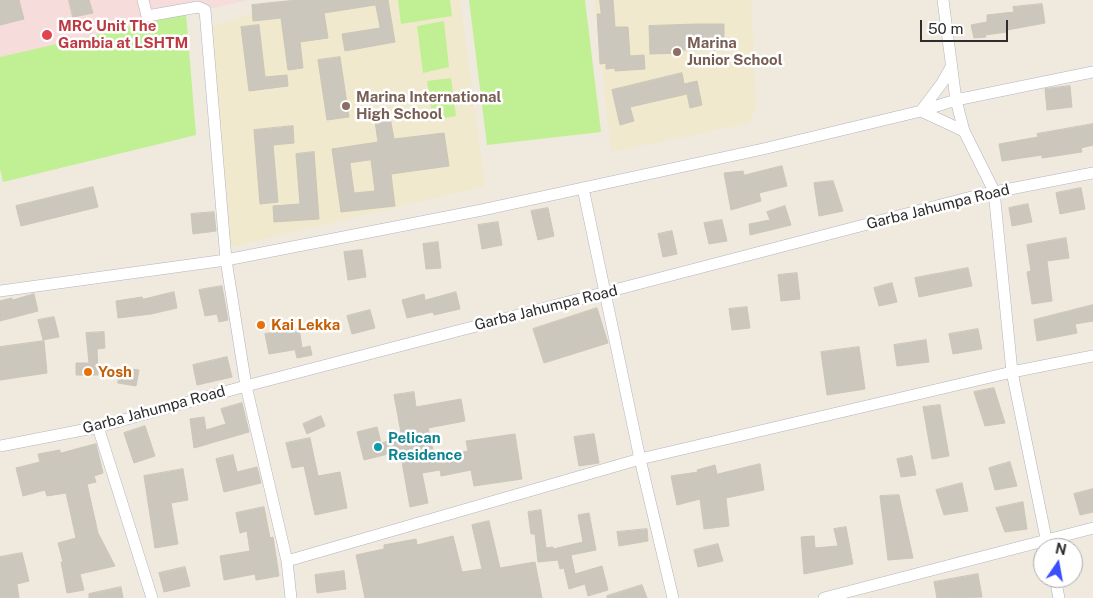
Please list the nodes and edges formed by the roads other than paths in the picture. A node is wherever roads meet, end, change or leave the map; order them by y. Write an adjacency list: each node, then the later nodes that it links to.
1 (143, 0): 11 (street)
2 (943, 0): 3 (street)
3 (951, 67): 5 (street); 6 (street)
4 (1093, 72): 5 (street)
5 (956, 100): 6 (street); 7 (street)
6 (921, 111): 7 (street); 9 (street)
7 (964, 131): 10 (street)
8 (1093, 173): 10 (street, Garba Jahumpa Road)
9 (583, 188): 11 (street); 13 (street)
10 (994, 191): 13 (street, Garba Jahumpa Road); 15 (street)
11 (226, 260): 12 (street); 16 (street)
12 (0, 291)
13 (605, 293): 16 (street, Garba Jahumpa Road); 19 (street)
14 (1093, 356): 15 (street)
15 (1012, 372): 19 (street); 21 (street)
16 (246, 386): 17 (street, Garba Jahumpa Road); 24 (street)
17 (98, 427): 18 (street, Garba Jahumpa Road); 26 (street)
18 (0, 446)
19 (640, 459): 24 (street); 27 (street)
20 (1093, 528): 22 (street)
21 (1046, 538)
22 (1064, 538)
23 (1033, 547): 28 (street)
24 (287, 561): 25 (street)
25 (286, 597)
26 (152, 598)
27 (673, 598)
28 (824, 598)

